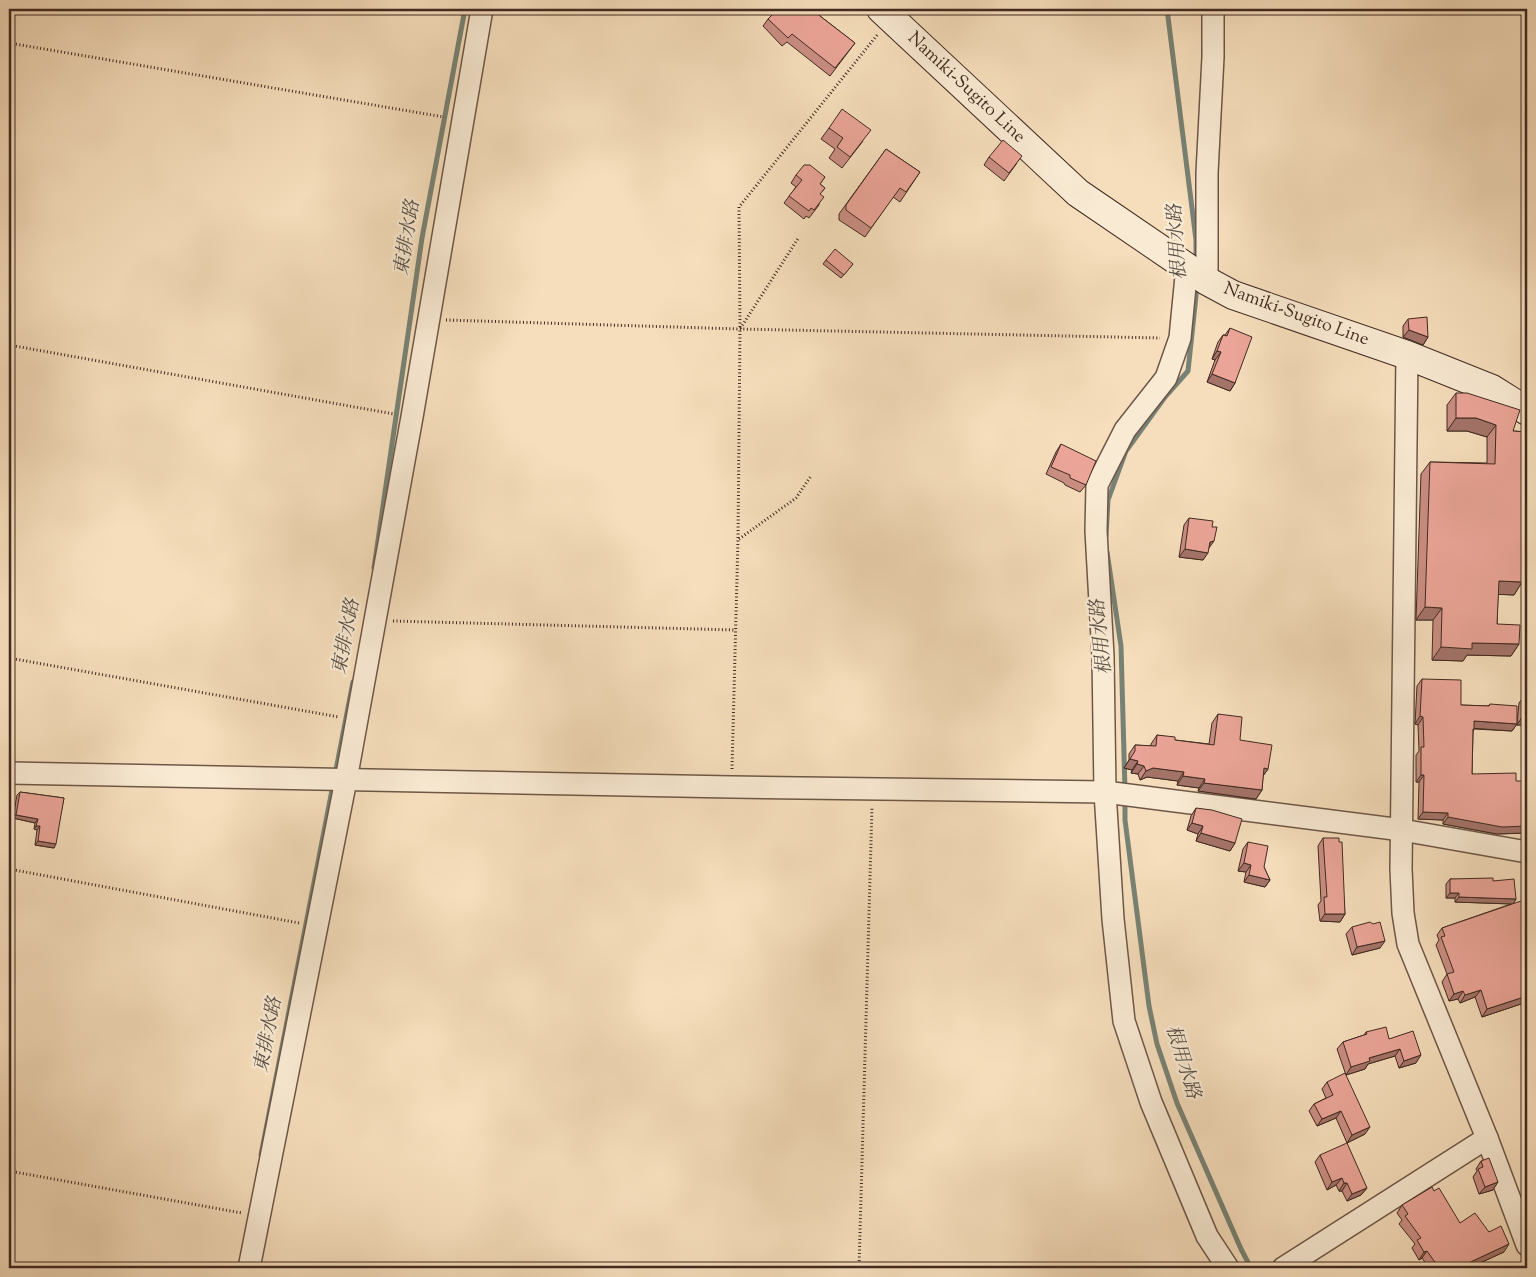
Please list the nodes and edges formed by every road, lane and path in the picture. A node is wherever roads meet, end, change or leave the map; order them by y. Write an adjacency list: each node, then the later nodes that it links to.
1 (482, 9): 5 (street)
2 (1213, 9): 7 (street)
3 (886, 13): 7 (main road, Namiki-Sugito Line); 9 (path)
4 (9, 43): 5 (path)
5 (462, 120): 8 (street)
6 (799, 237): 9 (path)
7 (1197, 274): 10 (street); 12 (main road, Namiki-Sugito Line)
8 (428, 319): 9 (path); 14 (street)
9 (740, 329): 10 (path); 16 (path)
10 (1180, 338): 25 (street)
11 (9, 345): 14 (path)
12 (1406, 355): 13 (main road, Namiki-Sugito Line); 26 (street)
13 (1527, 410)
14 (412, 417): 17 (street)
15 (811, 476): 16 (path)
16 (738, 539): 18 (path)
17 (375, 621): 18 (path); 20 (street)
18 (736, 630): 23 (path)
19 (9, 658): 20 (path)
20 (357, 720): 22 (street)
21 (9, 773): 22 (street)
22 (346, 780): 23 (street); 29 (street)
23 (732, 787): 24 (street)
24 (872, 789): 25 (street); 35 (path)
25 (1105, 792): 26 (street); 36 (street)
26 (1402, 830): 27 (street); 30 (street)
27 (1527, 852)
28 (9, 869): 29 (path)
29 (317, 926): 32 (street)
30 (1487, 1138): 33 (street); 37 (street)
31 (9, 1171): 32 (path)
32 (260, 1216): 34 (street)
33 (1527, 1245)
34 (249, 1268)
35 (859, 1268)
36 (1228, 1268)
37 (1283, 1268)

